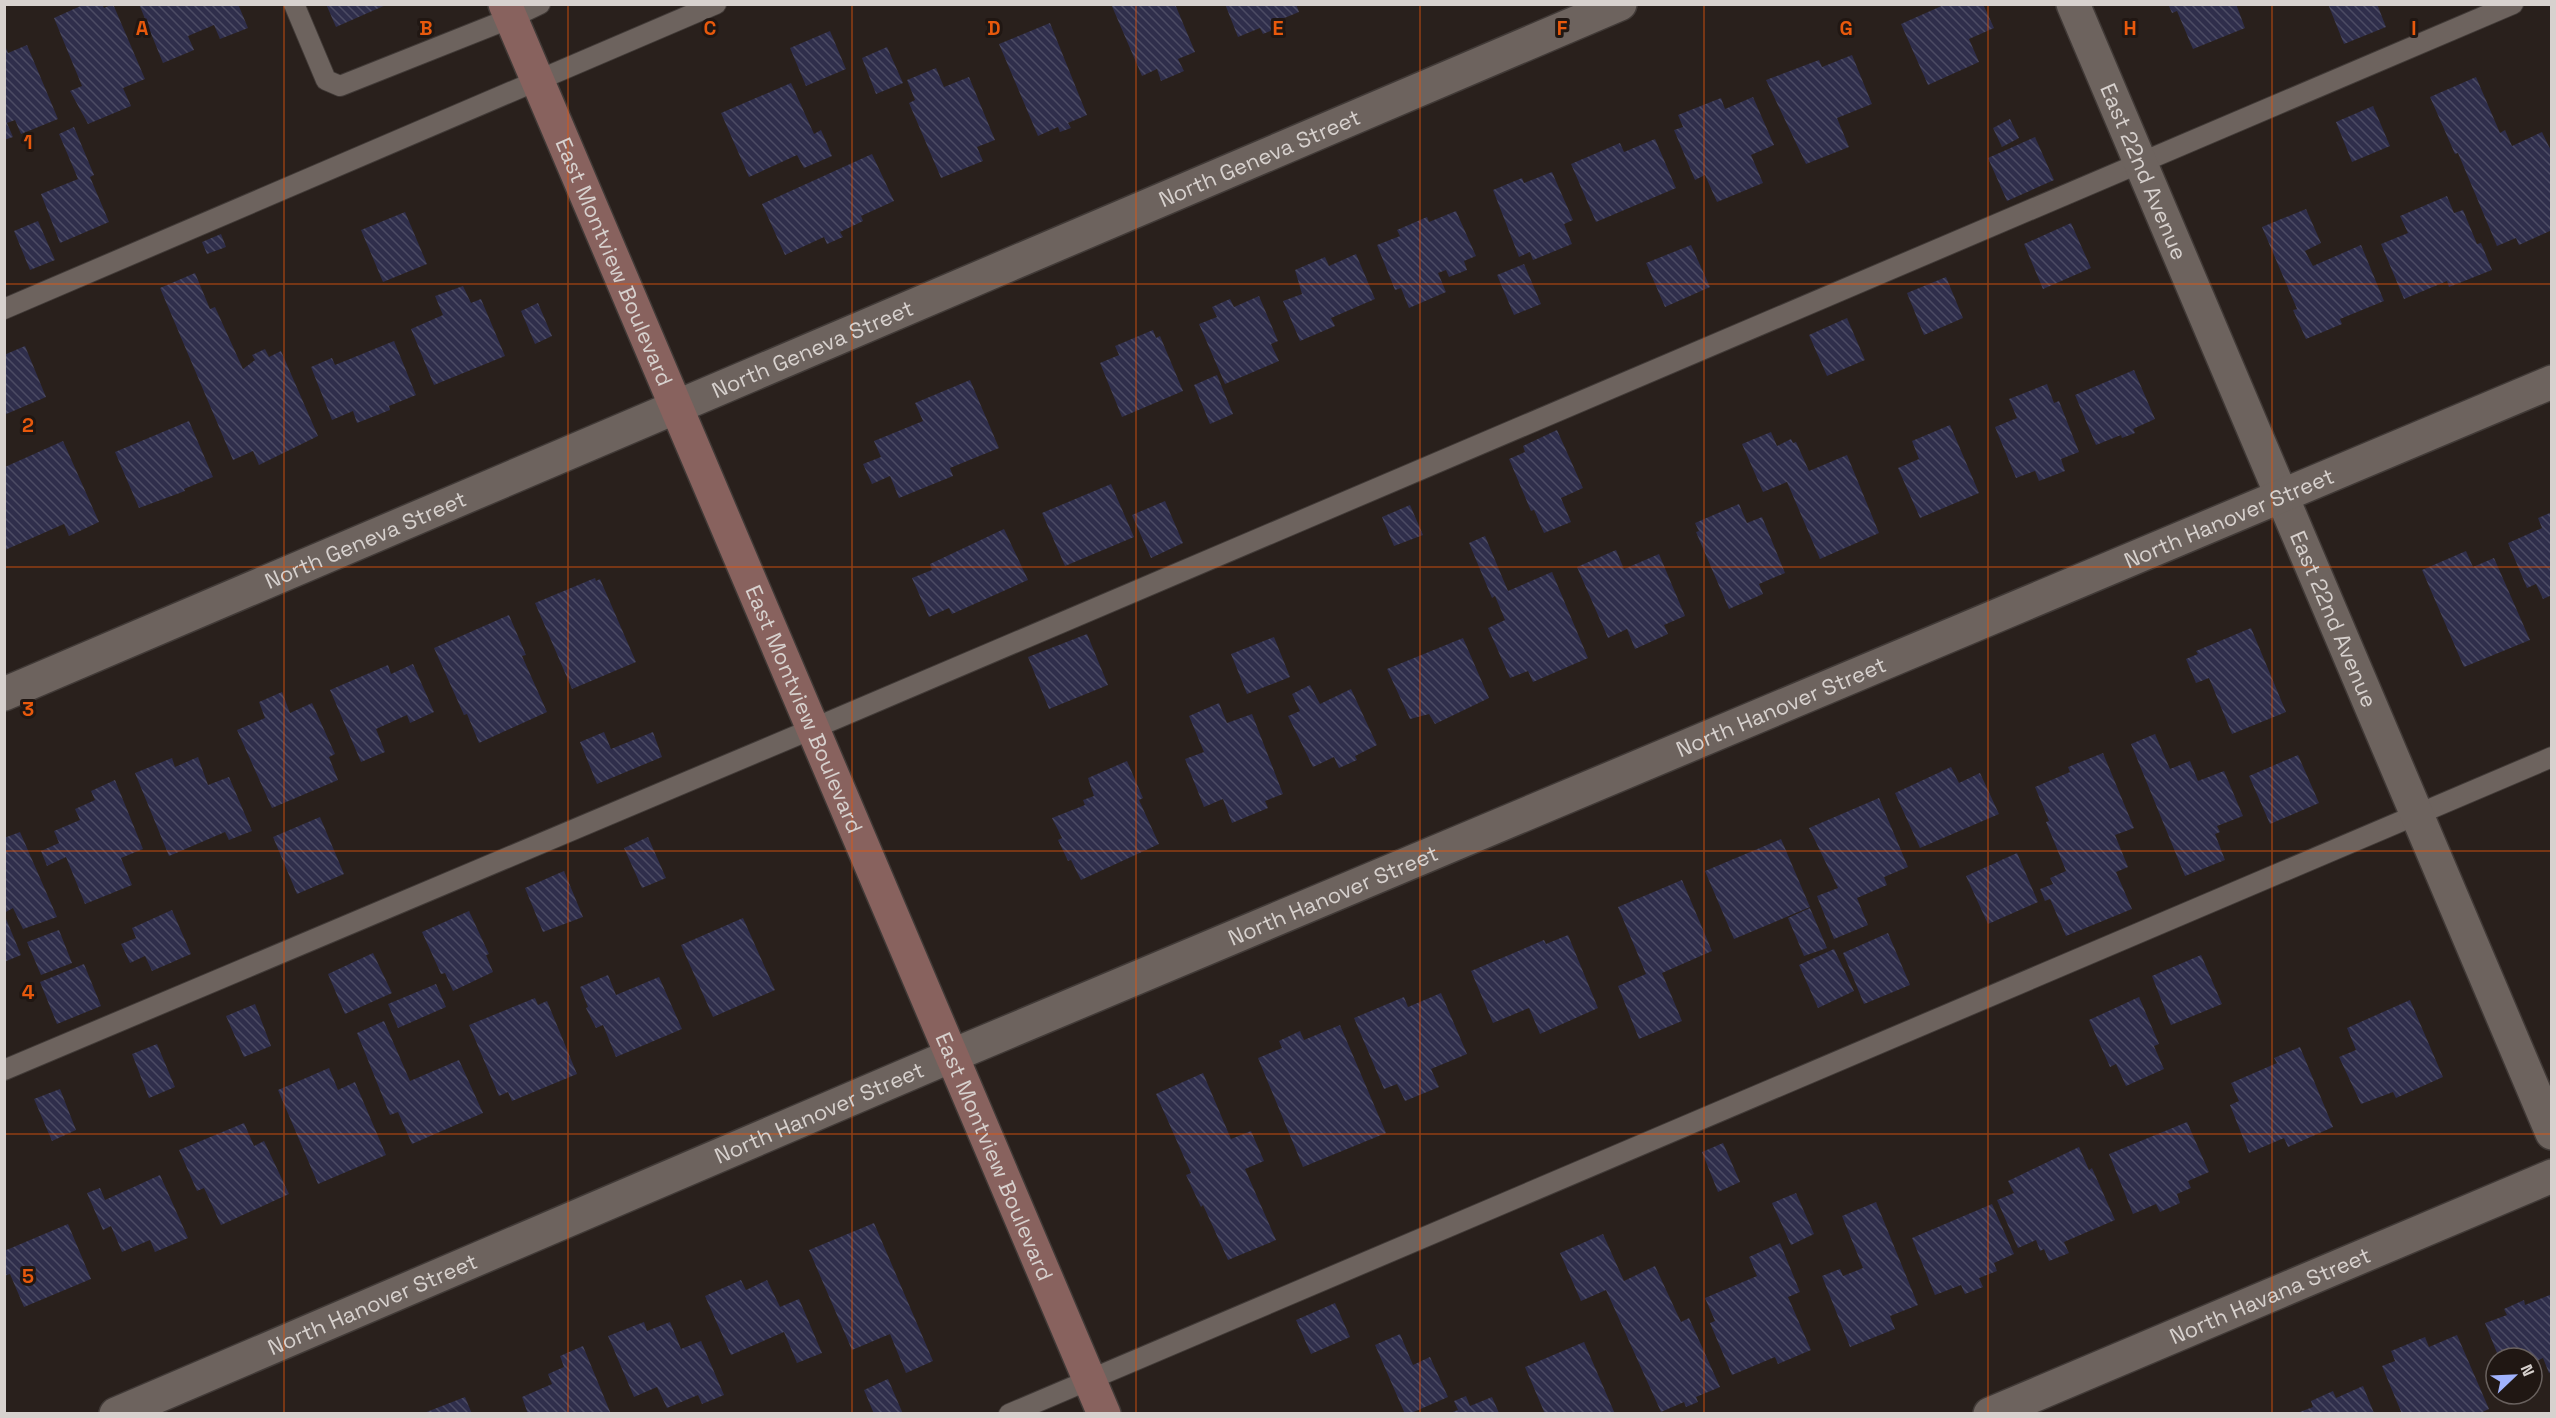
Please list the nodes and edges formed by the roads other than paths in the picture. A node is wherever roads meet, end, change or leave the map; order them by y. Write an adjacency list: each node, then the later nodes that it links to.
1 (294, 4): 7 (lane)
2 (540, 4): 7 (lane)
3 (716, 4): 8 (lane)
4 (1620, 4): 12 (street, North Geneva Street)
5 (2073, 4): 9 (street, East 22nd Avenue)
6 (2513, 4): 9 (lane)
7 (508, 11): 8 (main road, East Montview Boulevard)
8 (538, 80): 10 (lane); 12 (main road, East Montview Boulevard)
9 (2141, 164): 13 (street, East 22nd Avenue); 15 (lane)
10 (4, 309)
11 (2552, 381): 13 (street, North Hanover Street)
12 (675, 407): 14 (street, North Geneva Street); 15 (main road, East Montview Boulevard)
13 (2282, 497): 17 (street, East 22nd Avenue); 18 (street, North Hanover Street)
14 (4, 694)
15 (812, 729): 18 (main road, East Montview Boulevard); 19 (lane)
16 (2552, 757): 17 (lane)
17 (2417, 814): 20 (street, East 22nd Avenue); 22 (lane)
18 (951, 1056): 22 (main road, East Montview Boulevard); 23 (street, North Hanover Street)
19 (4, 1070)
20 (2552, 1133)
21 (2552, 1176): 26 (street, North Havana Street)
22 (1090, 1380): 24 (lane); 25 (main road, East Montview Boulevard)
23 (116, 1413)
24 (1010, 1413)
25 (1104, 1413)
26 (1990, 1413)

